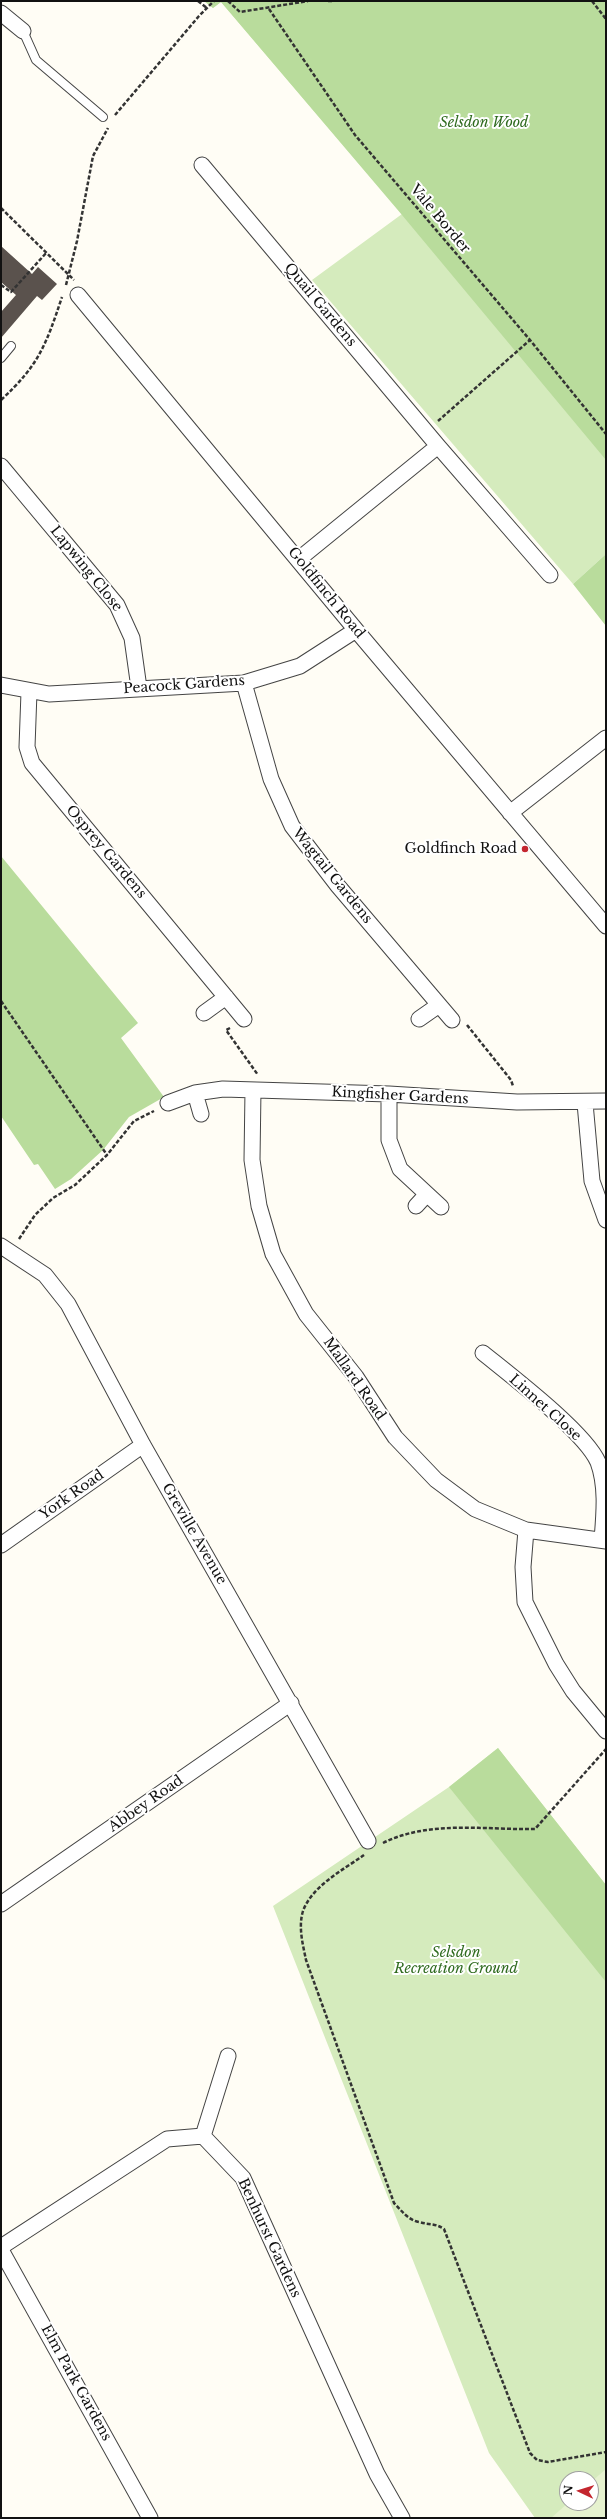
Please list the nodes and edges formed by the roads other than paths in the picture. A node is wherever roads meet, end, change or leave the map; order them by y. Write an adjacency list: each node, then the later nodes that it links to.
1 (1, 13): 2 (street)
2 (23, 31): 3 (lane)
3 (103, 116)
4 (202, 165): 8 (street, Quail Gardens)
5 (78, 295): 10 (street, Goldfinch Road)
6 (11, 346): 7 (lane)
7 (1, 358)
8 (438, 446): 10 (street); 11 (street, Quail Gardens)
9 (1, 466): 15 (street, Lapwing Close)
10 (299, 559): 12 (street, Goldfinch Road)
11 (550, 575)
12 (356, 630): 13 (street, Peacock Gardens); 18 (street, Goldfinch Road)
13 (244, 683): 15 (street, Peacock Gardens); 21 (street, Wagtail Gardens)
14 (1, 685): 16 (street, Peacock Gardens)
15 (139, 688): 16 (street, Peacock Gardens)
16 (29, 692): 20 (street, Osprey Gardens)
17 (606, 738): 18 (street)
18 (510, 813): 19 (street, Goldfinch Road)
19 (606, 926)
20 (226, 997): 22 (street); 23 (street, Osprey Gardens)
21 (439, 1005): 24 (street); 25 (street, Wagtail Gardens)
22 (204, 1013)
23 (244, 1019)
24 (419, 1019)
25 (452, 1020)
26 (253, 1090): 27 (street, Kingfisher Gardens); 28 (street, Kingfisher Gardens); 40 (street, Mallard Road)
27 (195, 1094): 30 (street, Kingfisher Gardens); 32 (street)
28 (389, 1094): 31 (street, Kingfisher Gardens); 33 (street)
29 (606, 1101): 31 (street, Kingfisher Gardens)
30 (168, 1103)
31 (585, 1103): 36 (street)
32 (201, 1114)
33 (427, 1194): 34 (street); 35 (street)
34 (416, 1206)
35 (441, 1206)
36 (606, 1220)
37 (6, 1249): 39 (street, Greville Avenue)
38 (482, 1353): 41 (street, Linnet Close)
39 (143, 1445): 42 (street, York Road); 43 (street, Greville Avenue)
40 (526, 1530): 41 (street, Mallard Road); 44 (street)
41 (604, 1541)
42 (1, 1545)
43 (291, 1703): 45 (street, Greville Avenue); 46 (street, Abbey Road)
44 (606, 1731)
45 (370, 1845)
46 (1, 1904)
47 (228, 2056): 48 (street)
48 (203, 2136): 49 (street); 51 (street, Benhurst Gardens)
49 (1, 2248): 50 (street, Elm Park Gardens)
50 (150, 2518)
51 (402, 2518)

